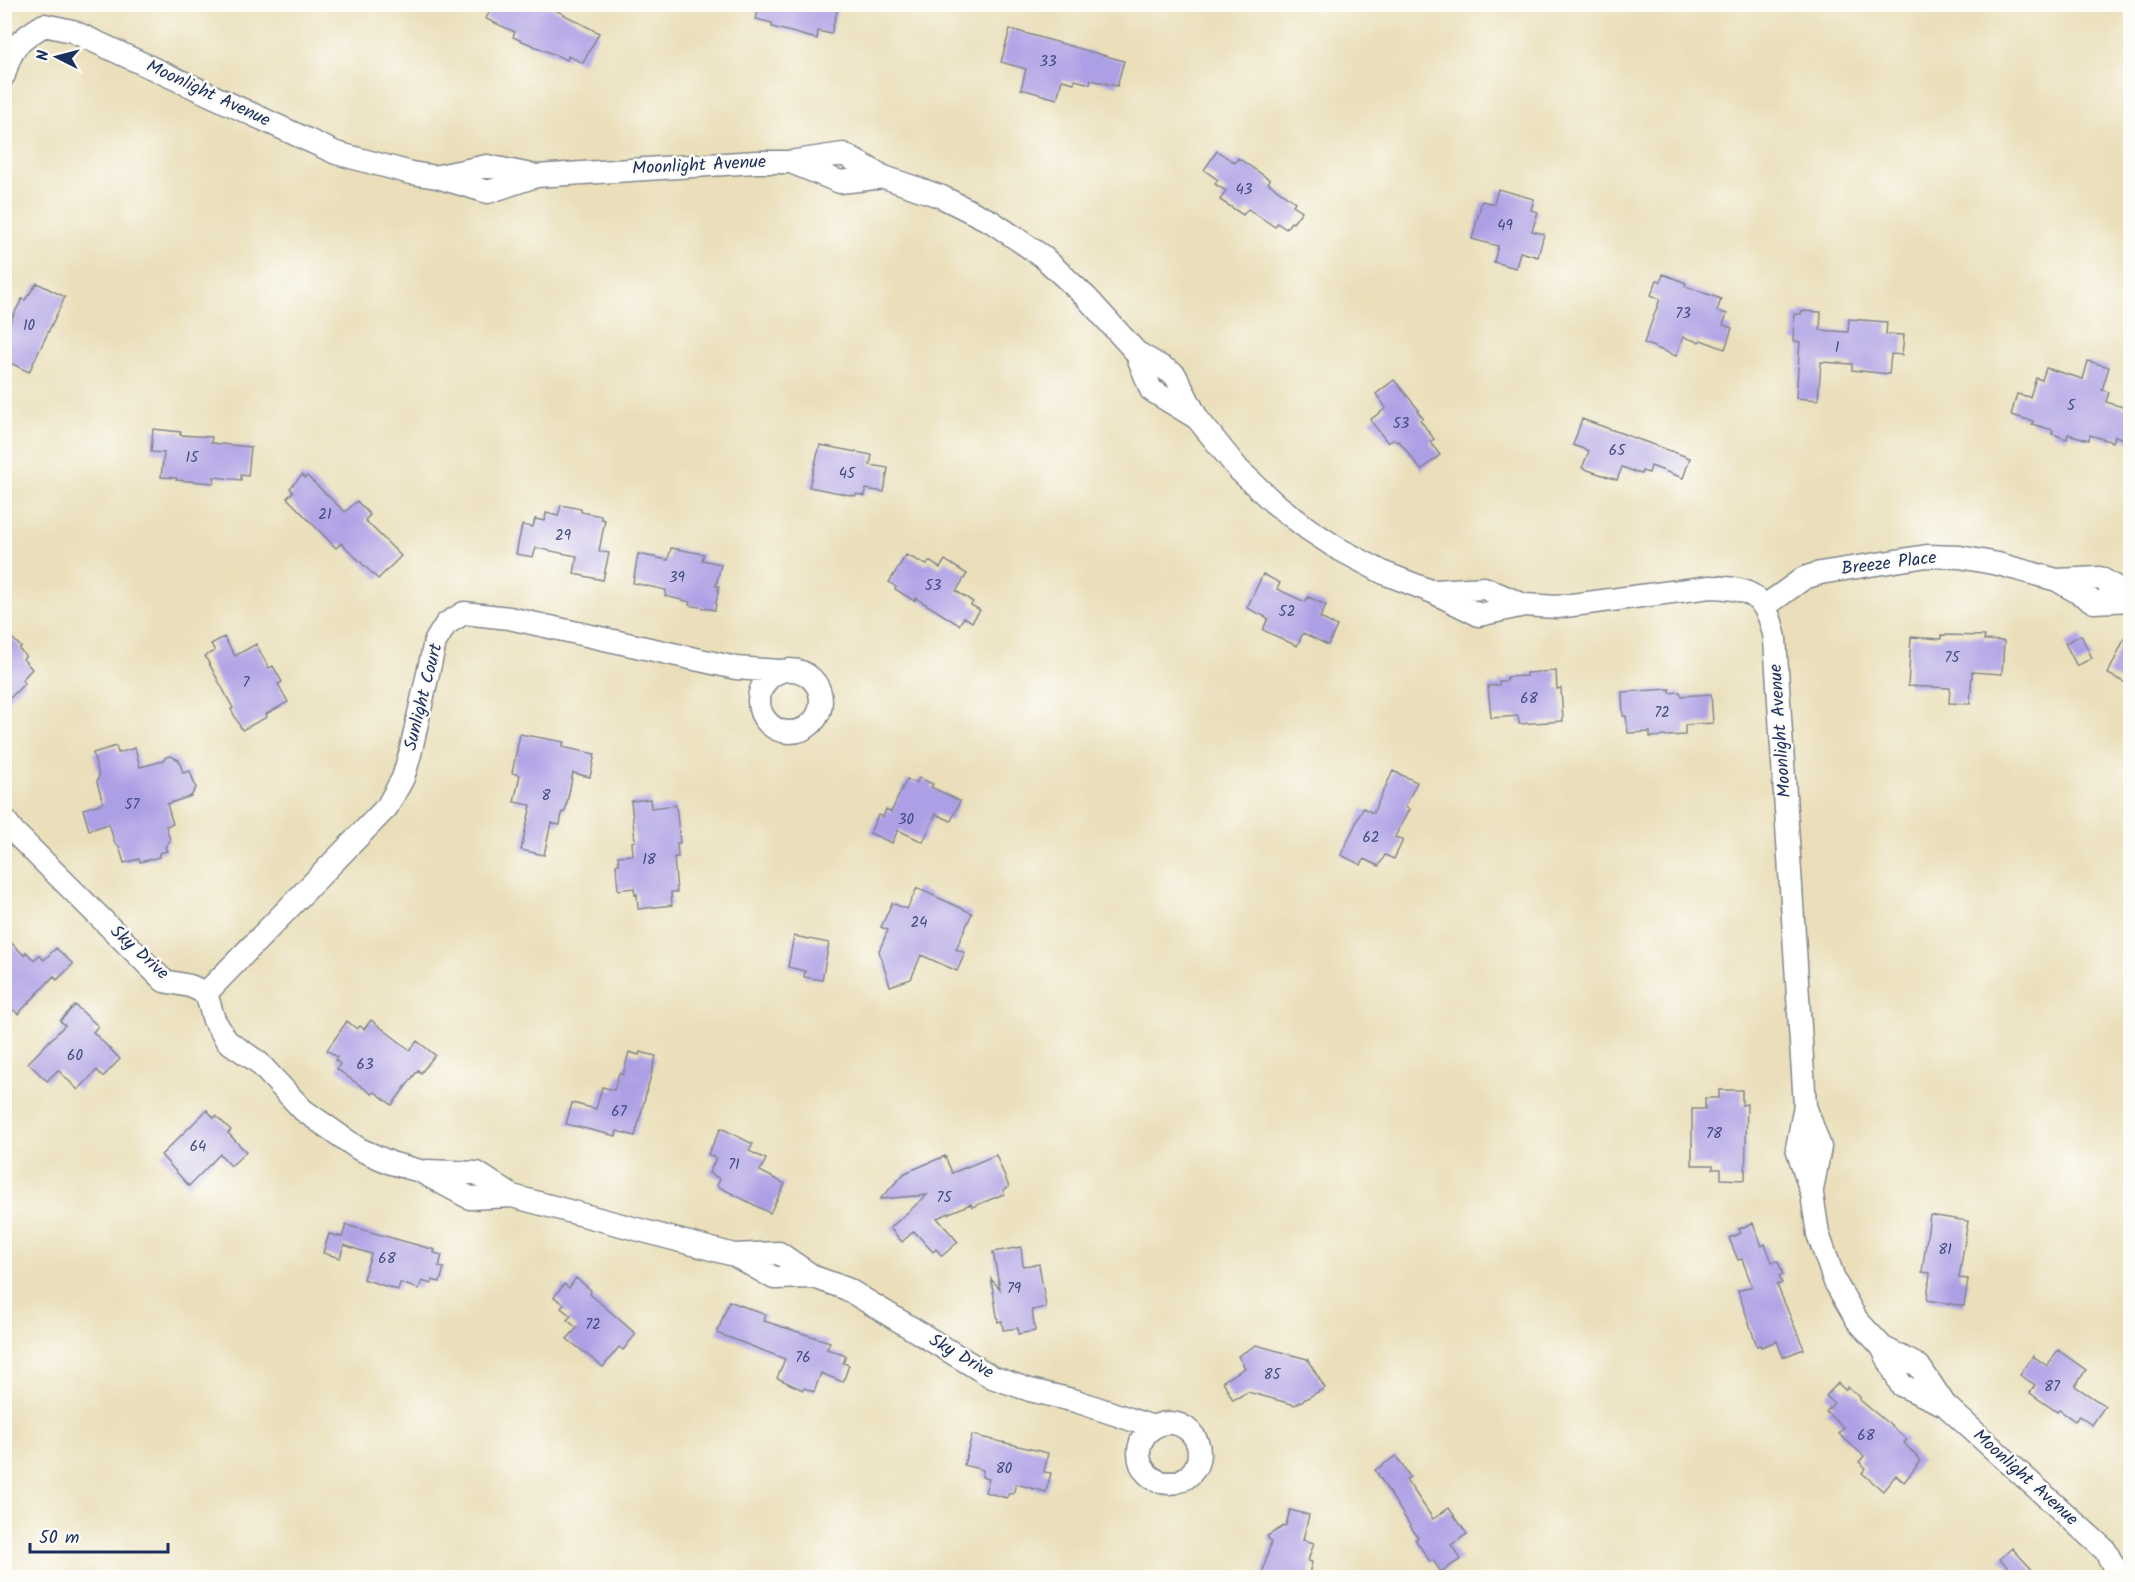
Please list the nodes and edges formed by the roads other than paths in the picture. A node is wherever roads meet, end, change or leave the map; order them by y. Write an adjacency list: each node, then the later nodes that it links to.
1 (42, 15): 2 (street, Moonlight Avenue); 6 (street, Moonlight Avenue)
2 (4, 75)
3 (2057, 579): 4 (street, Breeze Place); 5 (street, Breeze Place); 6 (street, Breeze Place)
4 (2130, 596)
5 (2130, 600)
6 (1765, 606): 13 (street, Moonlight Avenue)
7 (751, 679): 7 (street); 9 (street, Sunlight Court)
8 (4, 819): 9 (street, Sky Drive)
9 (206, 993): 10 (street, Sky Drive)
10 (1118, 1416): 11 (street, Sky Drive); 12 (street)
11 (1153, 1427): 12 (street); 12 (street)
12 (1138, 1452)
13 (2105, 1550): 14 (street, Moonlight Avenue); 15 (street, Moonlight Avenue)
14 (2130, 1561)
15 (2121, 1578)

